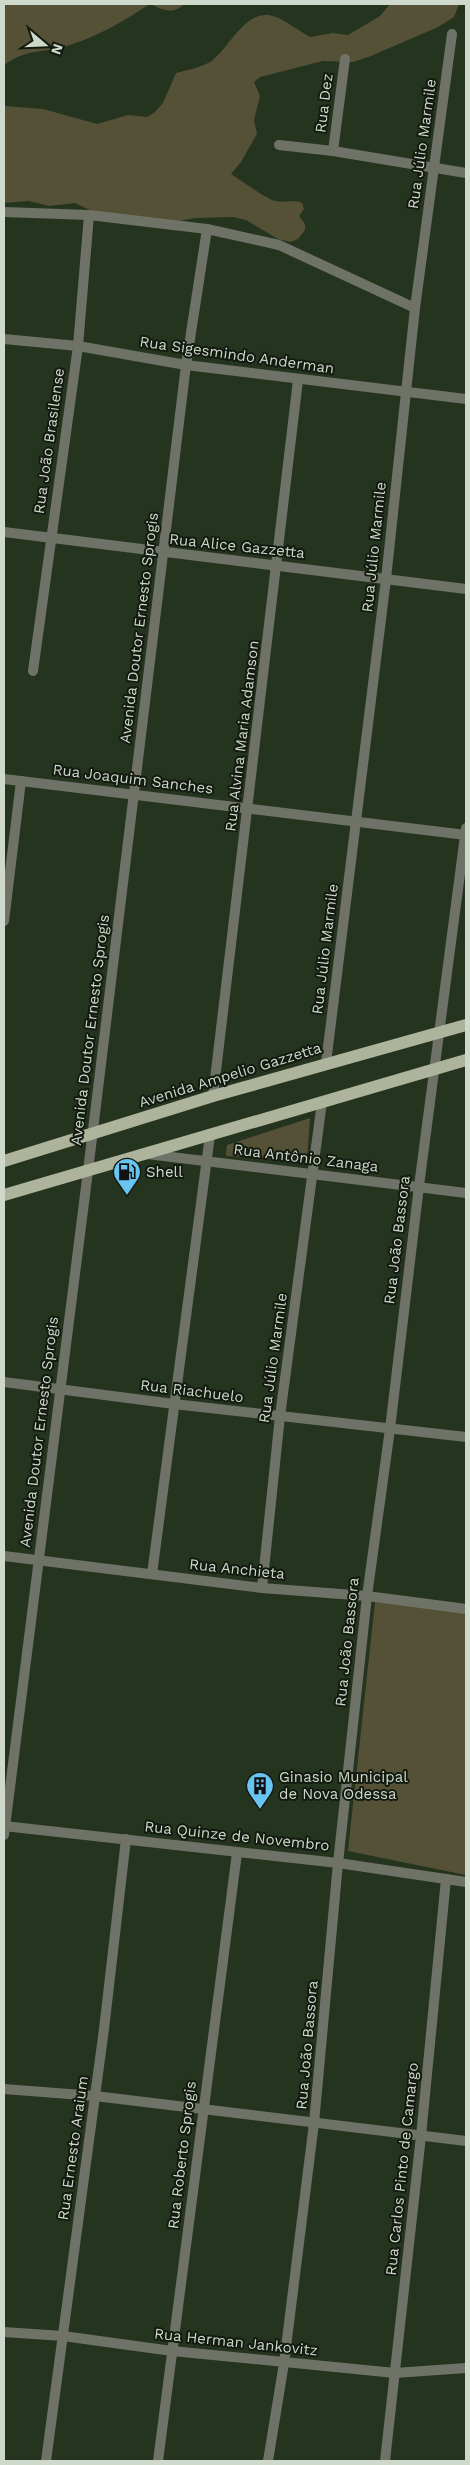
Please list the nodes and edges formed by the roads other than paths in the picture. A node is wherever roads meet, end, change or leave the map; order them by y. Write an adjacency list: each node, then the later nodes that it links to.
1 (452, 34): 5 (street, Rua Júlio Marmile)
2 (345, 59): 4 (street, Rua Dez)
3 (279, 145): 4 (street)
4 (333, 151): 5 (street)
5 (434, 169): 6 (street); 10 (street, Rua Júlio Marmile)
6 (466, 173)
7 (4, 212): 8 (street)
8 (89, 215): 9 (street); 12 (street, Rua João Brasilense)
9 (207, 229): 10 (street); 13 (street, Avenida Doutor Ernesto Sprogis)
10 (415, 308): 15 (street, Rua Júlio Marmile)
11 (4, 339): 12 (street, Rua Sigesmindo Anderman)
12 (78, 346): 13 (street, Rua Sigesmindo Anderman); 18 (street, Rua João Brasilense)
13 (186, 365): 14 (street, Rua Sigesmindo Anderman); 19 (street, Avenida Doutor Ernesto Sprogis)
14 (298, 380): 15 (street, Rua Sigesmindo Anderman); 20 (street, Rua Alvina Maria Adamson)
15 (406, 392): 16 (street, Rua Sigesmindo Anderman); 21 (street, Rua Júlio Marmile)
16 (466, 399)
17 (4, 532): 18 (street, Rua Alice Gazzetta)
18 (50, 538): 19 (street, Rua Alice Gazzetta); 23 (street, Rua João Brasilense)
19 (163, 553): 20 (street, Rua Alice Gazzetta); 26 (street, Avenida Doutor Ernesto Sprogis)
20 (278, 566): 21 (street, Rua Alice Gazzetta); 27 (street, Rua Alvina Maria Adamson)
21 (386, 579): 22 (street, Rua Alice Gazzetta); 28 (street, Rua Júlio Marmile)
22 (466, 589)
23 (33, 671)
24 (4, 779): 25 (street, Rua Joaquim Sanches)
25 (21, 781): 26 (street, Rua Joaquim Sanches); 30 (street)
26 (134, 794): 27 (street, Rua Joaquim Sanches); 38 (street, Avenida Doutor Ernesto Sprogis)
27 (248, 808): 28 (street, Rua Joaquim Sanches); 36 (street, Rua Alvina Maria Adamson)
28 (356, 820): 29 (street, Rua Joaquim Sanches); 34 (street, Rua Júlio Marmile)
29 (466, 833): 32 (street, Rua João Bassora)
30 (4, 921)
31 (466, 1024): 32 (main road, Avenida Ampelio Gazzetta)
32 (439, 1033): 34 (main road, Avenida Ampelio Gazzetta); 35 (street, Rua João Bassora)
33 (466, 1060): 35 (main road)
34 (326, 1063): 36 (main road, Avenida Ampelio Gazzetta)
35 (434, 1069): 37 (main road); 45 (street, Rua João Bassora)
36 (214, 1096): 38 (main road, Avenida Ampelio Gazzetta)
37 (322, 1102): 39 (main road); 44 (street, Rua Júlio Marmile)
38 (92, 1134): 41 (main road, Avenida Ampelio Gazzetta); 43 (street, Avenida Doutor Ernesto Sprogis)
39 (210, 1135): 40 (main road); 42 (street)
40 (143, 1154): 42 (street, Rua Antônio Zanaga); 43 (main road)
41 (4, 1161)
42 (206, 1162): 44 (street, Rua Antônio Zanaga); 50 (street)
43 (88, 1171): 47 (main road); 49 (street, Avenida Doutor Ernesto Sprogis)
44 (314, 1175): 45 (street, Rua Antônio Zanaga); 51 (street, Rua Júlio Marmile)
45 (419, 1186): 46 (street, Rua Antônio Zanaga); 52 (street, Rua João Bassora)
46 (466, 1193)
47 (4, 1195)
48 (4, 1382): 49 (street, Rua Riachuelo)
49 (60, 1389): 50 (street, Rua Riachuelo); 55 (street, Avenida Doutor Ernesto Sprogis)
50 (174, 1404): 51 (street, Rua Riachuelo); 56 (street)
51 (280, 1416): 52 (street, Rua Riachuelo); 57 (street, Rua Júlio Marmile)
52 (390, 1429): 53 (street, Rua Riachuelo); 58 (street, Rua João Bassora)
53 (466, 1437)
54 (4, 1556): 55 (street, Rua Anchieta)
55 (37, 1560): 56 (street, Rua Anchieta); 60 (street, Avenida Doutor Ernesto Sprogis)
56 (152, 1574): 57 (street, Rua Anchieta)
57 (262, 1588): 58 (street, Rua Anchieta)
58 (367, 1596): 59 (street, Rua Anchieta); 63 (street, Rua João Bassora)
59 (466, 1609)
60 (4, 1829): 61 (street, Rua Quinze de Novembro)
61 (126, 1839): 62 (street, Rua Quinze de Novembro); 67 (street, Rua Ernesto Araium)
62 (236, 1853): 63 (street, Rua Quinze de Novembro); 68 (street, Rua Roberto Sprogis)
63 (338, 1863): 64 (street, Rua Quinze de Novembro); 69 (street, Rua João Bassora)
64 (446, 1879): 65 (street, Rua Quinze de Novembro); 70 (street, Rua Carlos Pinto de Camargo)
65 (466, 1882)
66 (4, 2089): 67 (street)
67 (95, 2096): 68 (street); 73 (street, Rua Ernesto Araium)
68 (203, 2109): 69 (street); 74 (street, Rua Roberto Sprogis)
69 (314, 2123): 70 (street); 75 (street, Rua João Bassora)
70 (421, 2136): 71 (street); 77 (street, Rua Carlos Pinto de Camargo)
71 (466, 2141)
72 (4, 2332): 73 (street, Rua Herman Jankovitz)
73 (63, 2336): 74 (street, Rua Herman Jankovitz); 78 (street, Rua Ernesto Araium)
74 (172, 2351): 75 (street, Rua Herman Jankovitz); 79 (street, Rua Roberto Sprogis)
75 (284, 2363): 77 (street, Rua Herman Jankovitz); 80 (street, Rua João Bassora)
76 (466, 2368): 77 (street, Rua Herman Jankovitz)
77 (395, 2373): 81 (street, Rua Carlos Pinto de Camargo)
78 (46, 2461)
79 (158, 2461)
80 (268, 2461)
81 (385, 2461)

